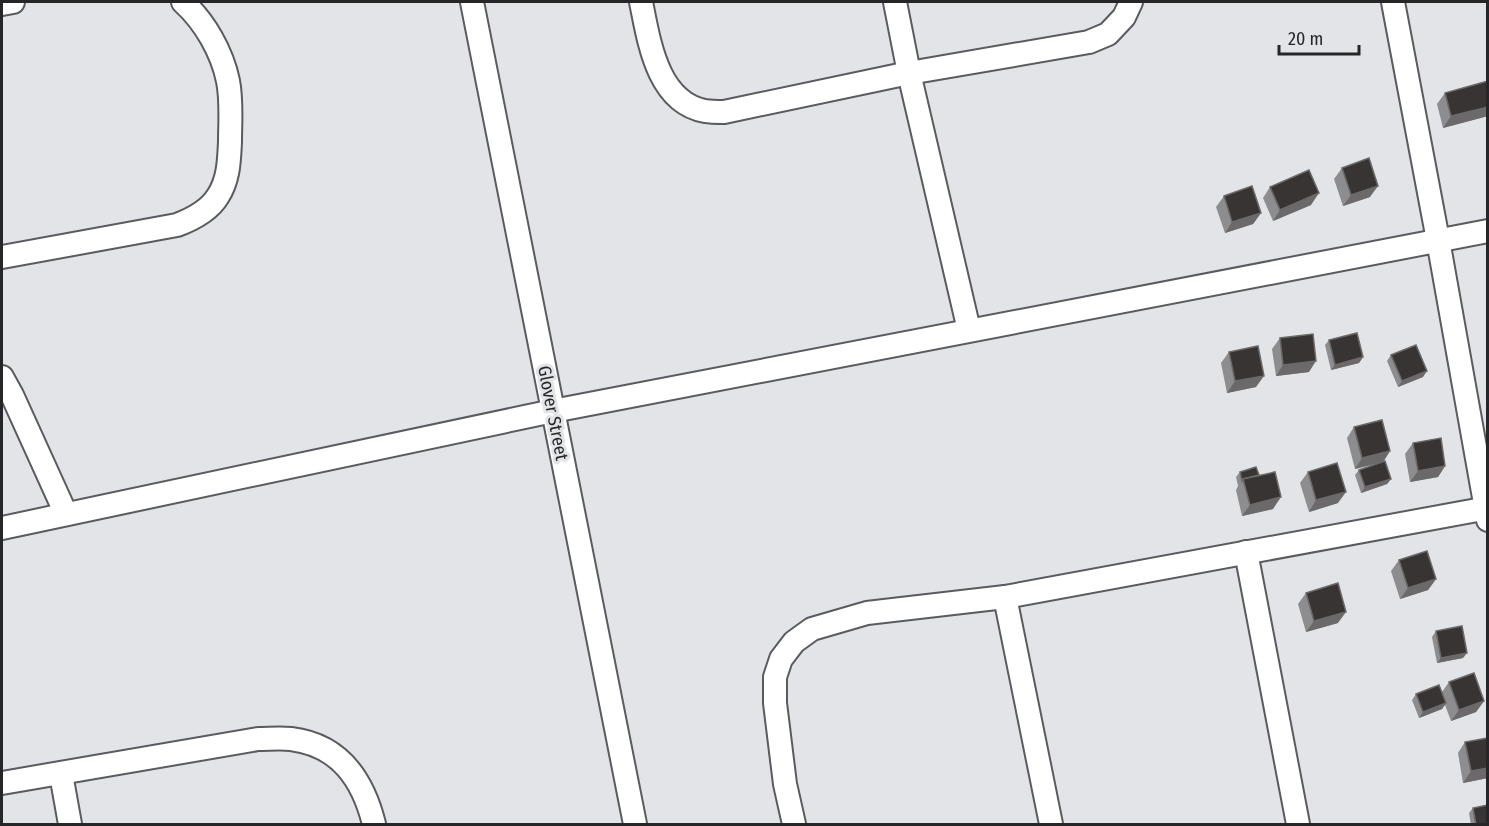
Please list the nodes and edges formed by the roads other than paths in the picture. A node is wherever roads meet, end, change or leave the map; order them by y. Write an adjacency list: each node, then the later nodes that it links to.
1 (13, 2): 8 (street)
2 (183, 2): 12 (street)
3 (472, 2): 15 (street, Glover Street)
4 (641, 2): 9 (street)
5 (895, 2): 9 (street)
6 (1131, 2): 9 (street)
7 (1393, 2): 11 (street)
8 (2, 4)
9 (909, 73): 13 (street)
10 (1488, 231): 11 (street)
11 (1438, 240): 13 (street); 16 (street)
12 (2, 257)
13 (969, 330): 15 (street)
14 (2, 377): 17 (street)
15 (553, 411): 17 (street); 25 (street, Glover Street)
16 (1487, 512): 19 (street)
17 (66, 513): 18 (street)
18 (2, 528)
19 (1246, 552): 20 (street); 28 (street)
20 (1005, 597): 26 (street); 27 (street)
21 (61, 774): 22 (street); 23 (street); 24 (street)
22 (2, 783)
23 (70, 825)
24 (374, 825)
25 (635, 825)
26 (794, 825)
27 (1051, 825)
28 (1298, 825)

